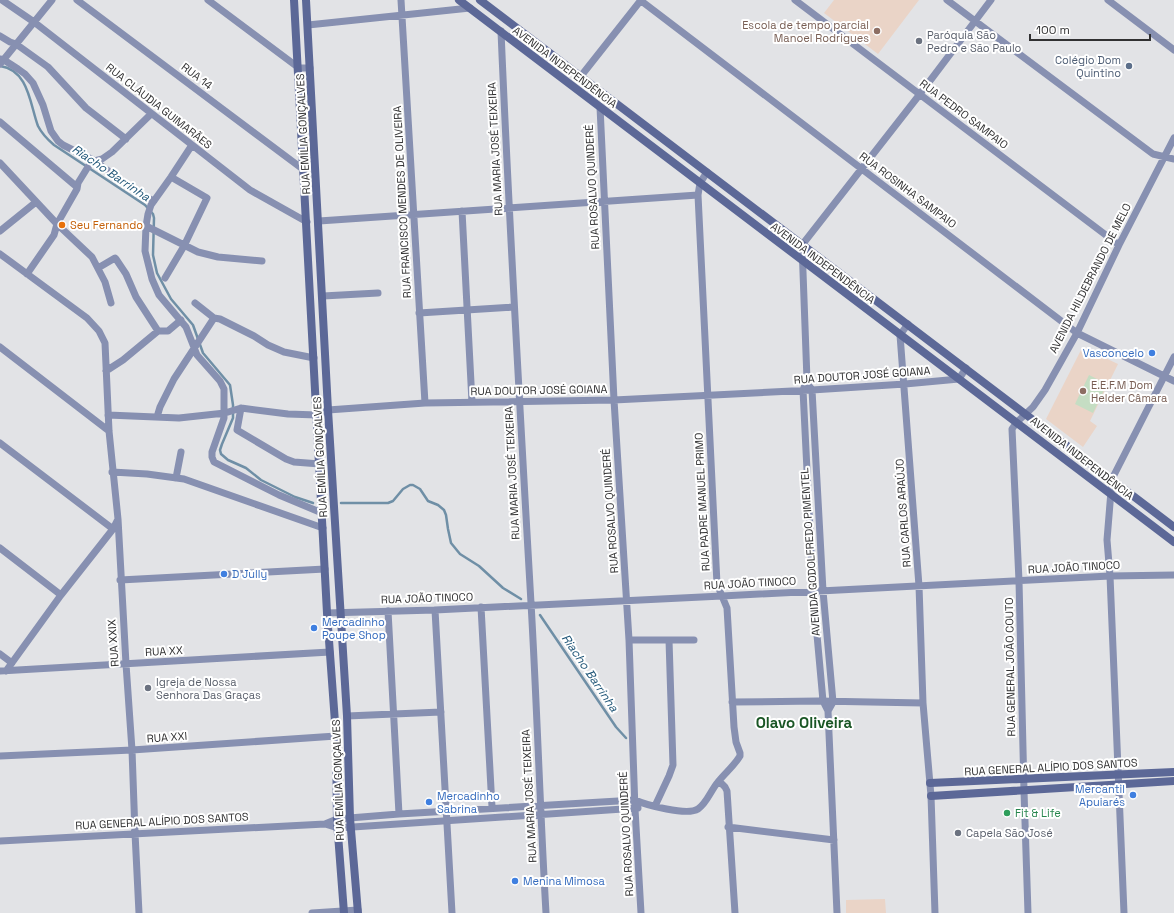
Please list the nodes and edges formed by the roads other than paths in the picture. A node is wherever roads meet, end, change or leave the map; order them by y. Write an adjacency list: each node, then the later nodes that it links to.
1 (2, 0): 17 (street, RUA CLÁUDIA GUIMARÃES)
2 (52, 0): 17 (street)
3 (77, 0): 40 (street, RUA 14)
4 (208, 0): 25 (street)
5 (294, 0): 25 (street, RUA EMÍLIA GONÇALVES)
6 (306, 0): 19 (street, RUA EMÍLIA GONÇALVES)
7 (401, 0): 16 (street, RUA FRANCISCO MENDES DE OLIVEIRA)
8 (459, 0): 15 (street, AVENIDA INDEPENDÊNCIA)
9 (480, 0): 27 (street, AVENIDA INDEPENDÊNCIA)
10 (641, 0): 27 (street); 39 (street, RUA ROSINHA SAMPAIO)
11 (795, 0): 28 (street, RUA PEDRO SAMPAIO)
12 (947, 0): 18 (street)
13 (991, 0): 18 (street)
14 (1108, 0): 23 (street)
15 (470, 8): 16 (street); 20 (street, AVENIDA INDEPENDÊNCIA)
16 (402, 15): 19 (street); 51 (street, RUA FRANCISCO MENDES DE OLIVEIRA)
17 (34, 22): 22 (street); 30 (street, RUA CLÁUDIA GUIMARÃES)
18 (975, 22): 28 (street); 35 (street)
19 (308, 25): 26 (street, RUA EMÍLIA GONÇALVES)
20 (501, 31): 29 (street, AVENIDA INDEPENDÊNCIA); 49 (street, RUA MARIA JOSÉ TEIXEIRA)
21 (0, 36): 22 (street)
22 (16, 44): 24 (street); 33 (street)
23 (1174, 50)
24 (2, 61): 37 (street)
25 (299, 68): 26 (street); 40 (street, RUA EMÍLIA GONÇALVES)
26 (310, 68): 52 (street, RUA EMÍLIA GONÇALVES)
27 (581, 76): 41 (street, AVENIDA INDEPENDÊNCIA)
28 (920, 94): 39 (street); 58 (street, RUA PEDRO SAMPAIO)
29 (600, 107): 43 (street, AVENIDA INDEPENDÊNCIA); 46 (street, RUA ROSALVO QUINDERÉ)
30 (151, 114): 33 (street); 34 (street, RUA CLÁUDIA GUIMARÃES)
31 (0, 122): 44 (street)
32 (1174, 138): 35 (street, AVENIDA HILDEBRANDO DE MELO)
33 (126, 139): 37 (street)
34 (192, 145): 42 (street); 53 (street, RUA CLÁUDIA GUIMARÃES)
35 (1164, 157): 36 (street); 58 (street, AVENIDA HILDEBRANDO DE MELO)
36 (1174, 159)
37 (93, 162): 44 (street); 48 (street)
38 (0, 163): 47 (street)
39 (861, 168): 57 (street); 79 (street, RUA ROSINHA SAMPAIO)
40 (304, 170): 53 (street, RUA EMÍLIA GONÇALVES)
41 (707, 172): 43 (street, RUA PADRE MANUEL PRIMO); 57 (street, AVENIDA INDEPENDÊNCIA)
42 (171, 178): 48 (street); 59 (street)
43 (700, 183): 45 (street, RUA PADRE MANUEL PRIMO); 61 (street, AVENIDA INDEPENDÊNCIA)
44 (77, 187): 54 (street)
45 (698, 195): 46 (street); 94 (street, RUA PADRE MANUEL PRIMO)
46 (604, 201): 49 (street); 95 (street, RUA ROSALVO QUINDERÉ)
47 (36, 202): 54 (street); 56 (street)
48 (152, 203): 55 (street)
49 (508, 207): 50 (street); 72 (street, RUA MARIA JOSÉ TEIXEIRA)
50 (462, 211): 51 (street); 73 (street)
51 (414, 216): 52 (street); 74 (street, RUA FRANCISCO MENDES DE OLIVEIRA)
52 (319, 221): 65 (street, RUA EMÍLIA GONÇALVES)
53 (307, 222): 66 (street, RUA EMÍLIA GONÇALVES)
54 (57, 224): 63 (street); 64 (street)
55 (146, 226): 59 (street); 76 (street)
56 (0, 231)
57 (802, 244): 61 (street); 77 (street, AVENIDA INDEPENDÊNCIA)
58 (1119, 245): 79 (street, AVENIDA HILDEBRANDO DE MELO)
59 (184, 246): 62 (street); 67 (street)
60 (0, 254): 64 (street)
61 (802, 260): 80 (street, AVENIDA INDEPENDÊNCIA); 89 (street)
62 (262, 261)
63 (98, 268): 70 (street); 78 (street)
64 (27, 274): 86 (street, RUA XXIX)
65 (322, 274): 66 (street); 69 (street, RUA EMÍLIA GONÇALVES)
66 (310, 275): 84 (street, RUA EMÍLIA GONÇALVES)
67 (165, 278)
68 (378, 293): 69 (street)
69 (323, 296): 100 (street, RUA EMÍLIA GONÇALVES)
70 (111, 303)
71 (195, 303): 75 (street)
72 (514, 307): 73 (street); 96 (street, RUA MARIA JOSÉ TEIXEIRA)
73 (467, 310): 74 (street); 97 (street)
74 (419, 313): 98 (street, RUA FRANCISCO MENDES DE OLIVEIRA)
75 (214, 318): 82 (street); 84 (street)
76 (181, 320): 78 (street); 82 (street)
77 (908, 324): 80 (street); 85 (street, AVENIDA INDEPENDÊNCIA)
78 (158, 332): 86 (street)
79 (1077, 333): 87 (street, RUA ROSINHA SAMPAIO); 102 (street, AVENIDA HILDEBRANDO DE MELO)
80 (900, 335): 88 (street, AVENIDA INDEPENDÊNCIA); 91 (street, RUA CARLOS ARAÚJO)
81 (0, 348): 107 (street)
82 (194, 348): 101 (street); 105 (street)
83 (1174, 357): 87 (street)
84 (314, 358): 104 (street, RUA EMÍLIA GONÇALVES)
85 (966, 368): 88 (street); 102 (street, AVENIDA INDEPENDÊNCIA)
86 (106, 371): 103 (street, RUA XXIX)
87 (1164, 376): 90 (street, RUA ROSINHA SAMPAIO); 113 (street)
88 (959, 378): 91 (street, RUA DOUTOR JOSÉ GOIANA); 106 (street, AVENIDA INDEPENDÊNCIA)
89 (807, 380): 92 (street); 93 (street)
90 (1174, 381)
91 (904, 384): 93 (street, RUA DOUTOR JOSÉ GOIANA); 129 (street, RUA CARLOS ARAÚJO)
92 (803, 390): 93 (street, RUA DOUTOR JOSÉ GOIANA); 94 (street, RUA DOUTOR JOSÉ GOIANA); 114 (street, AVENIDA GODOLFREDO PIMENTEL)
93 (812, 390): 115 (street, AVENIDA GODOLFREDO PIMENTEL)
94 (708, 395): 95 (street, RUA DOUTOR JOSÉ GOIANA); 133 (street, RUA PADRE MANUEL PRIMO)
95 (614, 400): 96 (street, RUA DOUTOR JOSÉ GOIANA); 134 (street, RUA ROSALVO QUINDERÉ)
96 (519, 401): 97 (street, RUA DOUTOR JOSÉ GOIANA); 135 (street, RUA MARIA JOSÉ TEIXEIRA)
97 (472, 402): 98 (street, RUA DOUTOR JOSÉ GOIANA)
98 (425, 404): 100 (street, RUA DOUTOR JOSÉ GOIANA)
99 (241, 408): 101 (street, RUA DOUTOR JOSÉ GOIANA); 104 (street, RUA DOUTOR JOSÉ GOIANA); 110 (street)
100 (328, 410): 104 (street, RUA DOUTOR JOSÉ GOIANA); 139 (street, RUA EMÍLIA GONÇALVES)
101 (225, 413): 105 (street, RUA DOUTOR JOSÉ GOIANA); 117 (street)
102 (1026, 413): 106 (street, AVENIDA HILDEBRANDO DE MELO); 113 (street, AVENIDA INDEPENDÊNCIA)
103 (108, 415): 105 (street, RUA DOUTOR JOSÉ GOIANA); 107 (street, RUA XXIX)
104 (317, 415): 110 (street, RUA EMÍLIA GONÇALVES)
105 (157, 417)
106 (1017, 422): 116 (street, AVENIDA INDEPENDÊNCIA); 128 (street, RUA GENERAL JOÃO COUTO)
107 (109, 431): 111 (street, RUA XXIX)
108 (0, 443): 121 (street)
109 (181, 452): 112 (street)
110 (320, 464): 117 (street, RUA EMÍLIA GONÇALVES)
111 (112, 472): 112 (street); 118 (street, RUA XXIX)
112 (176, 478): 120 (street)
113 (1112, 479): 116 (street); 119 (street, AVENIDA INDEPENDÊNCIA)
114 (808, 487): 115 (street); 130 (street, AVENIDA GODOLFREDO PIMENTEL)
115 (817, 487): 131 (street, AVENIDA GODOLFREDO PIMENTEL)
116 (1111, 494): 122 (street, AVENIDA INDEPENDÊNCIA); 126 (street)
117 (322, 512): 120 (street, RUA EMÍLIA GONÇALVES)
118 (118, 519): 121 (street); 127 (street, RUA XXIX)
119 (1174, 527)
120 (323, 528): 124 (street, RUA EMÍLIA GONÇALVES)
121 (113, 529): 132 (street)
122 (1174, 542)
123 (0, 548): 132 (street)
124 (325, 569): 127 (street); 140 (street, RUA EMÍLIA GONÇALVES)
125 (1174, 575): 126 (street, RUA JOÃO TINOCO)
126 (1110, 576): 128 (street, RUA JOÃO TINOCO); 161 (street)
127 (120, 580): 147 (street, RUA XXIX)
128 (1019, 581): 129 (street, RUA JOÃO TINOCO); 162 (street, RUA GENERAL JOÃO COUTO)
129 (919, 586): 131 (street, RUA JOÃO TINOCO); 153 (street, RUA CARLOS ARAÚJO)
130 (813, 591): 131 (street, RUA JOÃO TINOCO); 133 (street, RUA JOÃO TINOCO); 149 (street, AVENIDA GODOLFREDO PIMENTEL)
131 (823, 591): 149 (street, AVENIDA GODOLFREDO PIMENTEL)
132 (61, 595): 146 (street)
133 (722, 596): 134 (street, RUA JOÃO TINOCO); 151 (street, RUA PADRE MANUEL PRIMO)
134 (627, 600): 135 (street, RUA JOÃO TINOCO); 141 (street, RUA ROSALVO QUINDERÉ)
135 (531, 605): 136 (street, RUA JOÃO TINOCO); 170 (street, RUA MARIA JOSÉ TEIXEIRA)
136 (481, 607): 137 (street, RUA JOÃO TINOCO); 173 (street)
137 (435, 610): 138 (street, RUA JOÃO TINOCO); 154 (street)
138 (388, 611): 139 (street, RUA JOÃO TINOCO); 155 (street)
139 (340, 612): 140 (street, RUA JOÃO TINOCO); 150 (street, RUA EMÍLIA GONÇALVES)
140 (327, 613): 144 (street, RUA EMÍLIA GONÇALVES)
141 (629, 640): 142 (street); 169 (street, RUA ROSALVO QUINDERÉ)
142 (669, 640): 143 (street); 172 (street)
143 (694, 640)
144 (330, 652): 147 (street, RUA XX); 152 (street, RUA EMÍLIA GONÇALVES)
145 (0, 654): 146 (street)
146 (12, 663): 148 (street)
147 (126, 664): 148 (street, RUA XX); 158 (street, RUA XXIX)
148 (3, 671)
149 (828, 701): 151 (street); 153 (street); 186 (street)
150 (346, 702): 152 (street); 156 (street, RUA EMÍLIA GONÇALVES)
151 (732, 702): 163 (street, RUA PADRE MANUEL PRIMO)
152 (334, 703): 157 (street, RUA EMÍLIA GONÇALVES)
153 (923, 703): 165 (street, RUA CARLOS ARAÚJO)
154 (441, 712): 155 (street); 175 (street)
155 (394, 714): 156 (street); 176 (street)
156 (347, 716): 178 (street, RUA EMÍLIA GONÇALVES)
157 (336, 736): 158 (street, RUA XXI); 179 (street, RUA EMÍLIA GONÇALVES)
158 (132, 750): 159 (street, RUA XXI); 185 (street, RUA XXIX)
159 (0, 756)
160 (1174, 772): 161 (street, RUA GENERAL ALÍPIO DOS SANTOS)
161 (1118, 775): 162 (street, RUA GENERAL ALÍPIO DOS SANTOS); 166 (street)
162 (1023, 779): 165 (street, RUA GENERAL ALÍPIO DOS SANTOS); 167 (street, RUA GENERAL JOÃO COUTO)
163 (718, 781): 172 (street, RUA PADRE MANUEL PRIMO); 183 (street)
164 (1174, 781): 166 (street, RUA GENERAL ALÍPIO DOS SANTOS)
165 (930, 783): 168 (street, RUA CARLOS ARAÚJO)
166 (1118, 784): 167 (street, RUA GENERAL ALÍPIO DOS SANTOS); 199 (street)
167 (1024, 791): 168 (street, RUA GENERAL ALÍPIO DOS SANTOS); 198 (street, RUA GENERAL JOÃO COUTO)
168 (931, 796): 197 (street, RUA CARLOS ARAÚJO)
169 (635, 800): 170 (street, RUA GENERAL ALÍPIO DOS SANTOS); 171 (street); 174 (street, RUA ROSALVO QUINDERÉ)
170 (540, 805): 173 (street, RUA GENERAL ALÍPIO DOS SANTOS); 177 (street, RUA MARIA JOSÉ TEIXEIRA)
171 (646, 805): 172 (street); 174 (street, RUA GENERAL ALÍPIO DOS SANTOS)
172 (655, 806)
173 (492, 807): 175 (street, RUA GENERAL ALÍPIO DOS SANTOS)
174 (635, 809): 177 (street, RUA GENERAL ALÍPIO DOS SANTOS); 194 (street, RUA ROSALVO QUINDERÉ)
175 (446, 810): 176 (street, RUA GENERAL ALÍPIO DOS SANTOS); 180 (street)
176 (399, 814): 178 (street, RUA GENERAL ALÍPIO DOS SANTOS)
177 (540, 815): 180 (street, RUA GENERAL ALÍPIO DOS SANTOS); 193 (street, RUA MARIA JOSÉ TEIXEIRA)
178 (350, 818): 179 (street, RUA GENERAL ALÍPIO DOS SANTOS); 182 (street, RUA EMÍLIA GONÇALVES)
179 (337, 819): 181 (street, RUA GENERAL ALÍPIO DOS SANTOS); 184 (street, RUA EMÍLIA GONÇALVES)
180 (446, 821): 182 (street, RUA GENERAL ALÍPIO DOS SANTOS); 192 (street)
181 (325, 824): 184 (street, RUA GENERAL ALÍPIO DOS SANTOS); 185 (street, RUA GENERAL ALÍPIO DOS SANTOS)
182 (350, 827): 184 (street, RUA GENERAL ALÍPIO DOS SANTOS); 189 (street, RUA EMÍLIA GONÇALVES)
183 (728, 827): 186 (street); 195 (street)
184 (338, 828): 188 (street, RUA EMÍLIA GONÇALVES)
185 (135, 833): 187 (street, RUA GENERAL ALÍPIO DOS SANTOS); 190 (street, RUA XXIX)
186 (834, 840): 196 (street)
187 (0, 841)
188 (344, 912): 189 (street); 191 (street)
189 (358, 912)
190 (139, 913)
191 (312, 913)
192 (452, 913)
193 (546, 913)
194 (641, 913)
195 (734, 913)
196 (836, 913)
197 (935, 913)
198 (1028, 913)
199 (1124, 913)

